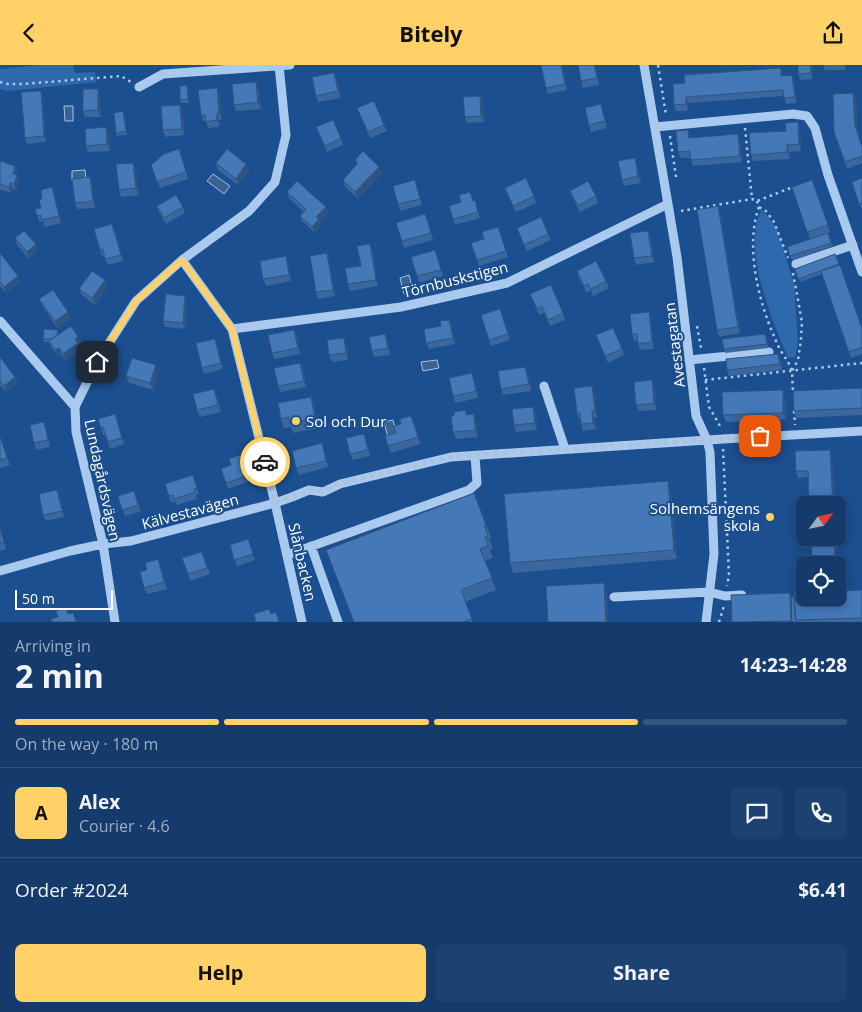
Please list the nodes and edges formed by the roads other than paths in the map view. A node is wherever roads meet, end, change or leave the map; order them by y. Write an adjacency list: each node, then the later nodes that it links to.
1 (290, 65): 3 (street)
2 (644, 65): 5 (street, Avestagatan)
3 (279, 66): 4 (street); 8 (street, Lundagårdsvägen)
4 (139, 87)
5 (655, 127): 6 (street, Avestagatan); 7 (street)
6 (668, 204): 12 (street, Törnbuskstigen); 14 (street, Avestagatan)
7 (852, 245): 9 (street); 10 (street)
8 (182, 260): 12 (street, Slånbacken); 16 (street, Lundagårdsvägen)
9 (796, 264)
10 (862, 272)
11 (0, 321): 16 (street)
12 (232, 329): 21 (street, Slånbacken)
13 (769, 352): 14 (street)
14 (689, 360): 18 (street, Avestagatan)
15 (544, 386): 19 (street)
16 (75, 407): 22 (street, Lundagårdsvägen)
17 (862, 431): 18 (street, Kälvestavägen)
18 (707, 440): 19 (street, Kälvestavägen); 26 (street, Avestagatan)
19 (565, 449): 20 (street, Kälvestavägen)
20 (475, 455): 21 (street, Kälvestavägen); 23 (street)
21 (275, 503): 22 (street, Kälvestavägen); 24 (street, Slånbacken)
22 (103, 544): 25 (street, Kälvestavägen); 29 (street, Lundagårdsvägen)
23 (311, 547): 24 (street); 31 (street)
24 (287, 555): 30 (street, Slånbacken)
25 (0, 571)
26 (709, 592): 27 (street); 28 (street); 32 (street, Avestagatan)
27 (755, 595)
28 (614, 597)
29 (116, 622)
30 (302, 622)
31 (338, 622)
32 (706, 622)

